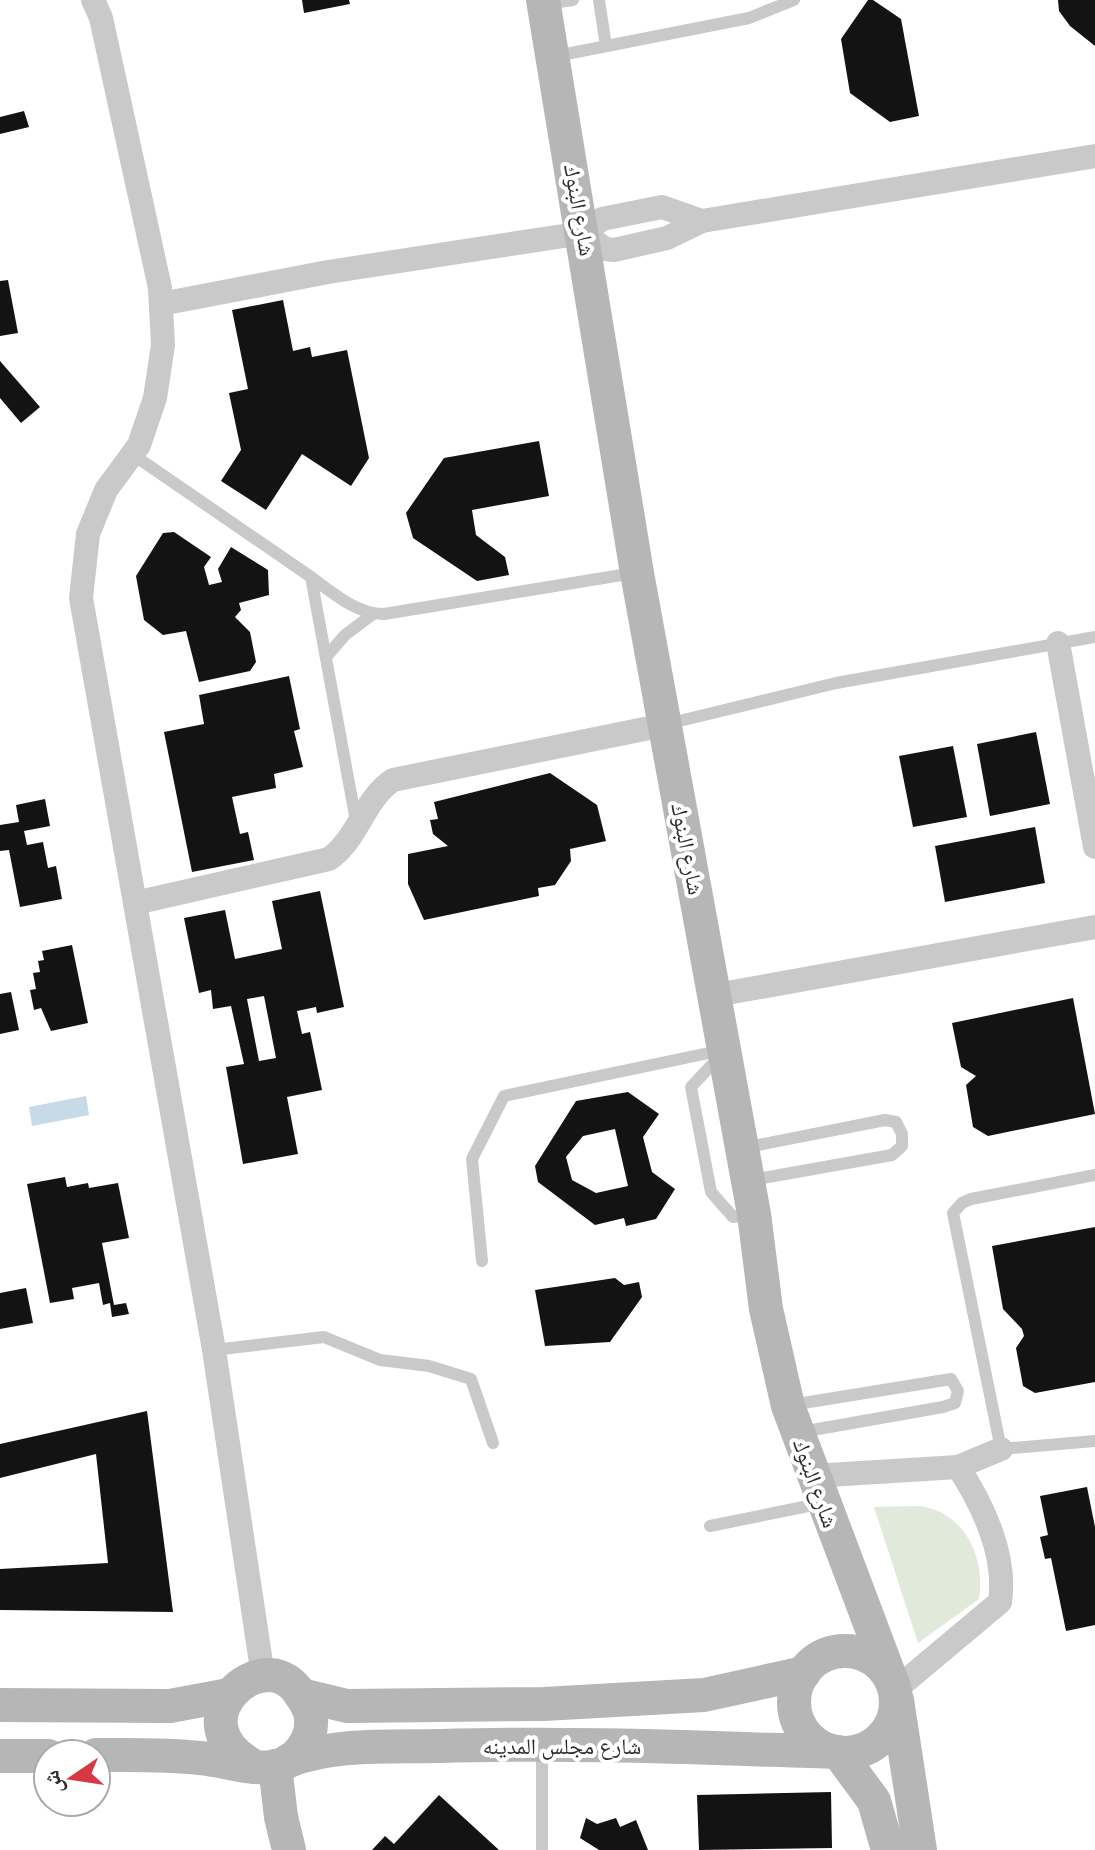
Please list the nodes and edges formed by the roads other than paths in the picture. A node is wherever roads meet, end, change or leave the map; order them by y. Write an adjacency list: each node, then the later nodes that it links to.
1 (93, 0): 9 (street)
2 (599, 0): 5 (lane)
3 (794, 0): 5 (lane)
4 (553, 1): 6 (main road, شارع البنوك)
5 (606, 46): 6 (lane)
6 (553, 57): 8 (main road, شارع البنوك)
7 (1095, 156): 8 (street)
8 (583, 233): 9 (street); 11 (main road, شارع البنوك)
9 (161, 304): 10 (street)
10 (132, 454): 12 (lane); 20 (street)
11 (637, 573): 13 (lane); 17 (main road, شارع البنوك)
12 (311, 577): 13 (lane); 16 (lane)
13 (373, 614): 16 (lane)
14 (1095, 637): 15 (lane)
15 (1058, 643): 17 (lane); 19 (street)
16 (326, 657): 18 (lane)
17 (664, 725): 18 (street); 22 (main road, شارع البنوك)
18 (357, 826): 20 (street)
19 (1095, 847)
20 (135, 903): 28 (street)
21 (1095, 927): 22 (street)
22 (716, 995): 23 (main road, شارع البنوك)
23 (726, 1049): 24 (main road, شارع البنوك); 26 (lane); 27 (lane)
24 (745, 1164): 24 (lane); 26 (main road, شارع البنوك)
25 (1095, 1175): 32 (lane)
26 (754, 1214): 29 (main road, شارع البنوك)
27 (482, 1261)
28 (214, 1350): 31 (lane); 37 (street)
29 (790, 1409): 29 (lane); 34 (main road, شارع البنوك)
30 (1095, 1441): 32 (lane)
31 (493, 1443)
32 (1001, 1449): 33 (street)
33 (958, 1467): 34 (street); 38 (street)
34 (818, 1490): 35 (lane); 38 (main road, شارع البنوك)
35 (710, 1526)
36 (804, 1673): 38 (main road); 41 (main road, شارع مجلس المدينه); 44 (main road)
37 (263, 1676): 39 (main road); 40 (main road)
38 (895, 1690): 44 (main road); 52 (main road, شارع البنوك)
39 (229, 1695): 42 (main road); 48 (main road)
40 (301, 1695): 41 (main road, شارع مجلس المدينه); 48 (main road)
41 (544, 1704): 43 (main road)
42 (0, 1705)
43 (542, 1743): 44 (main road, شارع مجلس المدينه); 48 (main road, شارع مجلس المدينه); 50 (lane)
44 (838, 1752): 51 (main road)
45 (112, 1755): 48 (main road, شارع مجلس المدينه)
46 (0, 1756): 47 (main road)
47 (32, 1756)
48 (272, 1764): 49 (main road)
49 (289, 1850)
50 (542, 1850)
51 (888, 1850)
52 (920, 1850)

